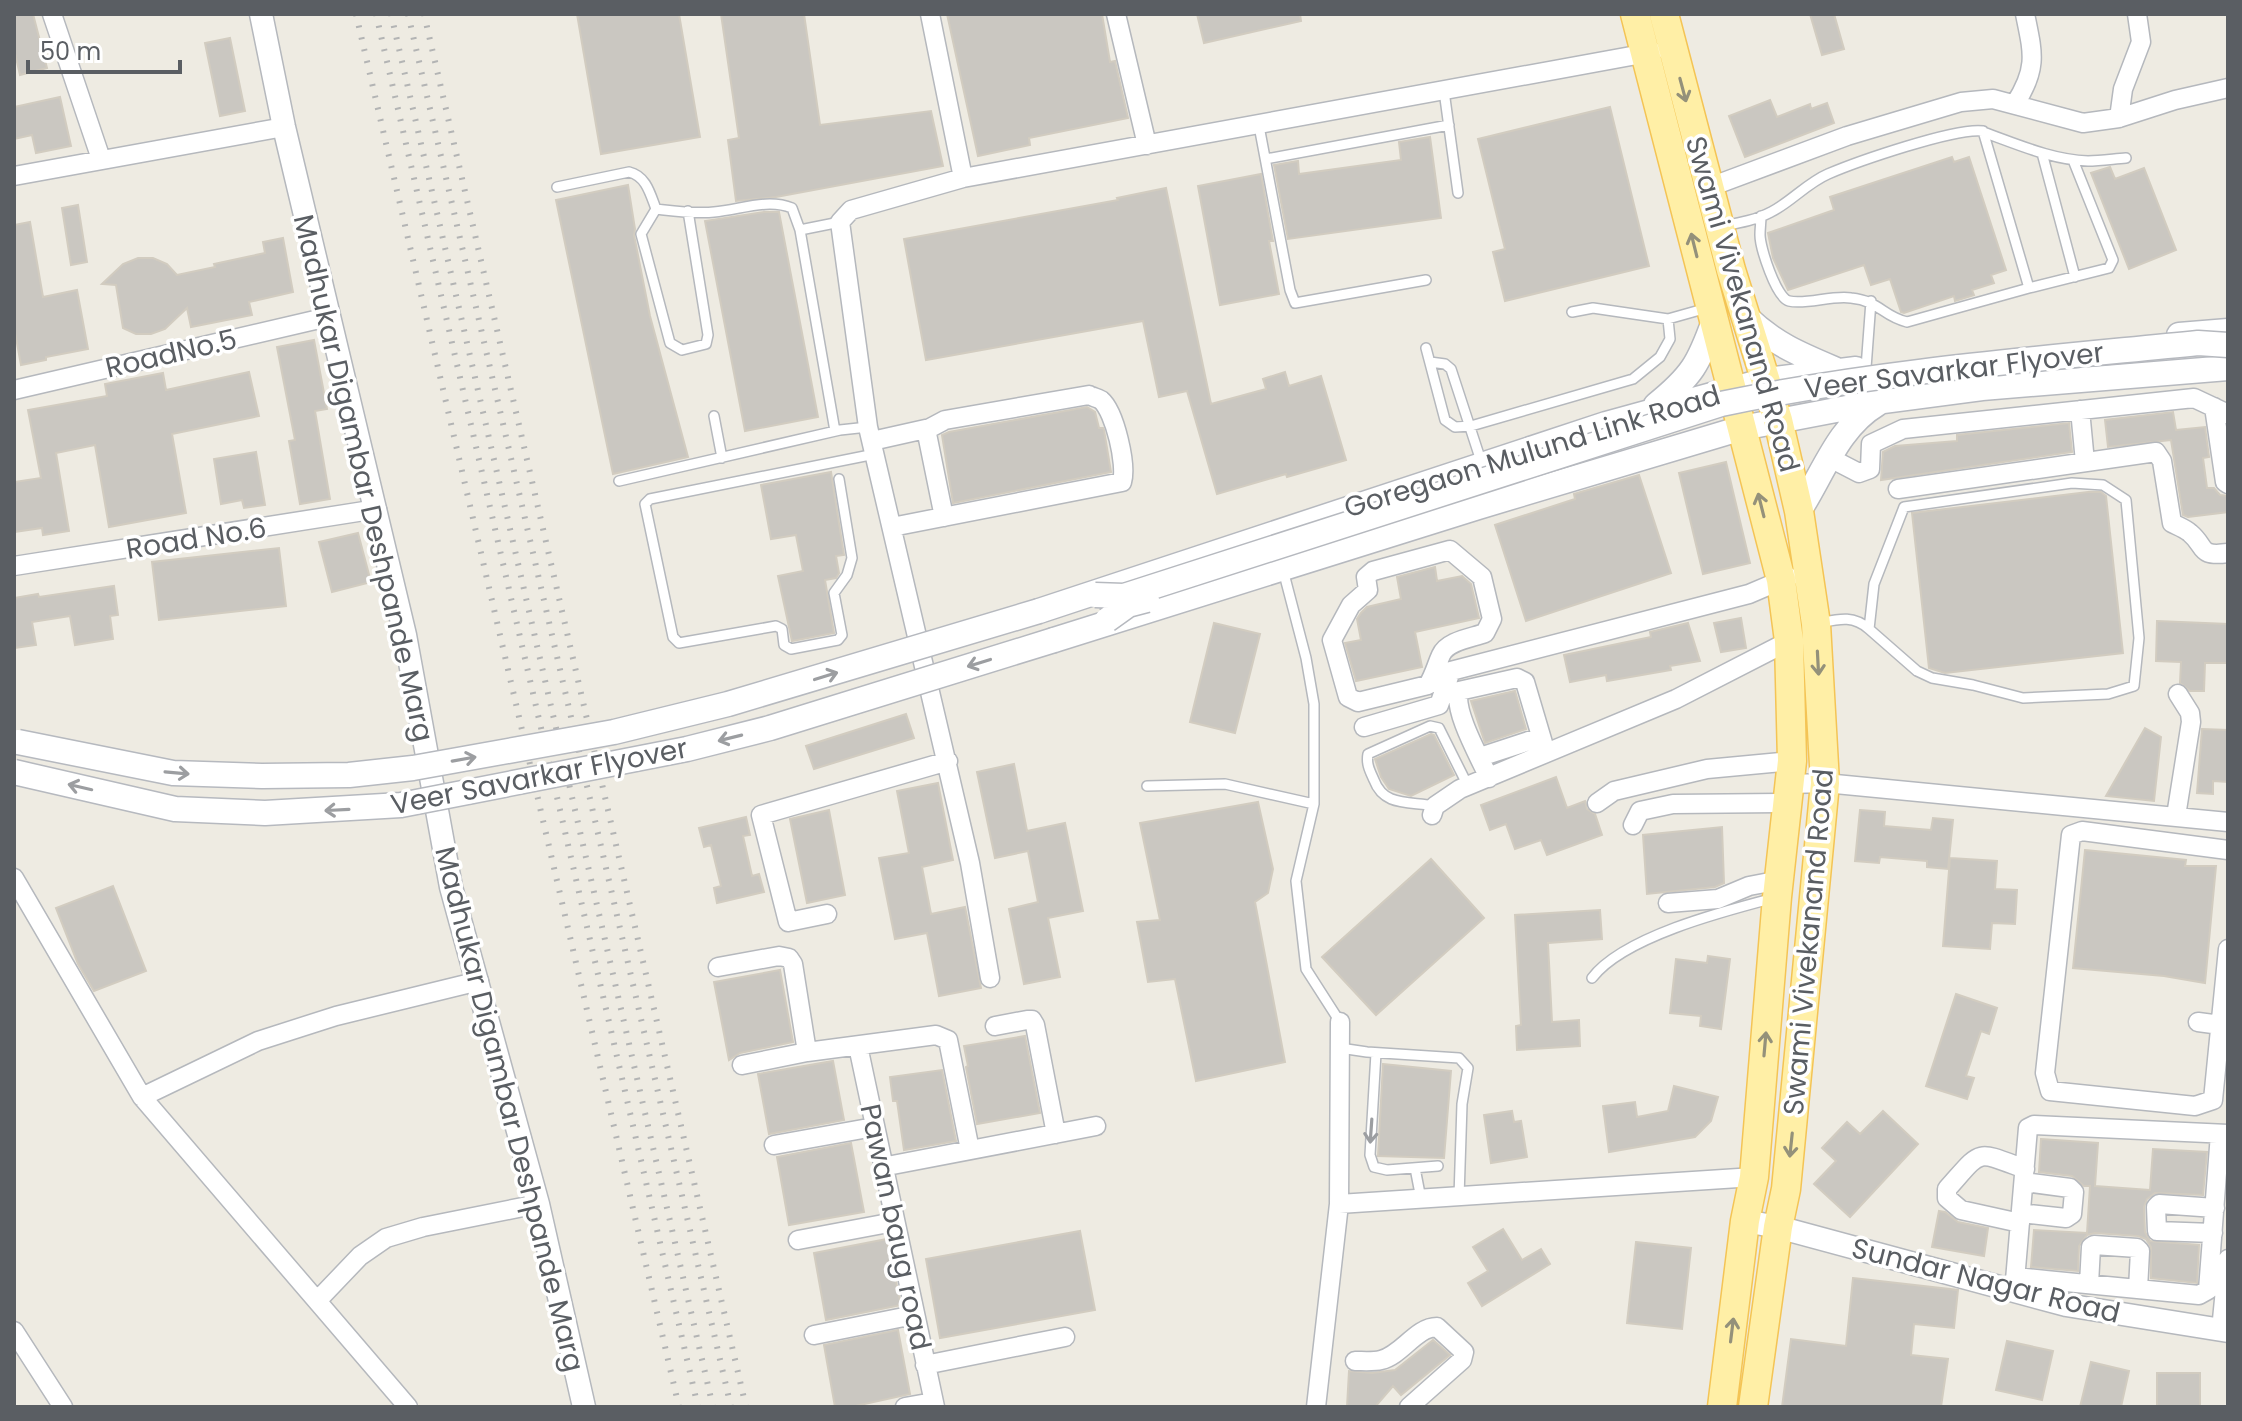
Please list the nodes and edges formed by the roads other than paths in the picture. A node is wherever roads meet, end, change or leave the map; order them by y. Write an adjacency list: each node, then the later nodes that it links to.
1 (52, 14): 21 (street)
2 (261, 14): 16 (street, Madhukar Digambar Deshpande Marg)
3 (930, 14): 25 (street)
4 (1116, 14): 18 (street)
5 (1635, 14): 9 (main road, Swami Vivekanand Road)
6 (1664, 14): 9 (main road, Swami Vivekanand Road)
7 (2025, 14): 12 (street)
8 (2137, 14): 13 (street)
9 (1658, 51): 11 (street); 27 (main road, Swami Vivekanand Road, one-way to 27); 40 (main road, Swami Vivekanand Road, one-way to 9)
10 (2228, 88): 13 (street)
11 (1444, 91): 14 (lane); 15 (street)
12 (2015, 104): 13 (street); 27 (street)
13 (2119, 118)
14 (1449, 125): 22 (lane); 28 (lane)
15 (1259, 126): 18 (street); 22 (lane)
16 (284, 127): 21 (street); 42 (street, Madhukar Digambar Deshpande Marg)
17 (1983, 132): 19 (lane); 31 (lane); 37 (lane)
18 (1147, 145): 25 (street)
19 (2042, 153): 23 (lane); 35 (lane)
20 (2126, 158): 23 (lane)
21 (101, 159): 24 (street)
22 (1266, 159): 36 (lane)
23 (2073, 160): 35 (lane)
24 (14, 176)
25 (963, 178): 32 (street)
26 (557, 187): 29 (lane)
27 (1710, 187): 33 (main road, Swami Vivekanand Road)
28 (1458, 193)
29 (656, 209): 30 (lane); 30 (lane)
30 (688, 211): 34 (lane)
31 (1761, 216): 33 (lane); 38 (lane)
32 (840, 222): 34 (lane); 65 (street)
33 (1719, 227): 41 (main road, Swami Vivekanand Road)
34 (800, 230): 64 (lane)
35 (2075, 277): 37 (lane)
36 (1426, 280)
37 (2029, 288): 38 (lane)
38 (1871, 301): 49 (lane)
39 (1572, 312): 43 (lane)
40 (1712, 314): 43 (lane); 53 (main road, Swami Vivekanand Road); 60 (main road)
41 (1745, 316): 51 (main road); 52 (main road, Swami Vivekanand Road)
42 (328, 317): 54 (street, RoadNo.5); 74 (street, Madhukar Digambar Deshpande Marg)
43 (1668, 319): 61 (lane)
44 (2228, 331): 49 (main road, Goregaon Mulund Link Road)
45 (2228, 345): 85 (main road, Veer Savarkar Flyover, bridge)
46 (1426, 348): 48 (lane)
47 (2228, 354): 87 (main road, Veer Savarkar Flyover, bridge)
48 (1430, 362): 61 (lane); 61 (lane)
49 (1866, 368): 51 (main road, Goregaon Mulund Link Road)
50 (2228, 368): 55 (main road, Goregaon Mulund Link Road)
51 (1840, 371): 52 (main road, Goregaon Mulund Link Road)
52 (1766, 380): 53 (main road, Goregaon Mulund Link Road); 59 (main road, Swami Vivekanand Road)
53 (1730, 388): 60 (main road, Goregaon Mulund Link Road); 62 (main road, Swami Vivekanand Road)
54 (14, 390)
55 (1883, 401): 59 (main road, Goregaon Mulund Link Road); 67 (main road)
56 (2080, 410): 57 (street); 67 (street); 68 (street)
57 (2221, 410): 72 (street)
58 (714, 416): 66 (lane)
59 (1778, 420): 62 (main road, Goregaon Mulund Link Road); 75 (main road, Swami Vivekanand Road)
60 (1606, 424): 69 (main road, Goregaon Mulund Link Road)
61 (1471, 426): 69 (lane)
62 (1742, 428): 77 (main road, Goregaon Mulund Link Road); 84 (main road, Swami Vivekanand Road, one-way to 62)
63 (926, 429): 65 (street); 76 (street); 76 (street)
64 (835, 431): 65 (lane); 66 (lane)
65 (872, 441): 70 (lane); 78 (street)
66 (722, 458): 71 (lane)
67 (1830, 458): 75 (main road)
68 (2085, 462): 73 (street); 80 (street)
69 (1482, 464): 85 (main road, Goregaon Mulund Link Road)
70 (839, 479)
71 (619, 481)
72 (2228, 484)
73 (1898, 489)
74 (377, 509): 81 (street, Road No.6); 121 (street, Madhukar Digambar Deshpande Marg)
75 (1799, 511): 82 (main road, Swami Vivekanand Road)
76 (944, 517): 78 (street)
77 (1440, 520): 79 (street); 83 (main road, Goregaon Mulund Link Road)
78 (892, 527): 97 (street)
79 (1450, 550): 79 (street)
80 (2228, 553)
81 (14, 566)
82 (1808, 569): 84 (street); 88 (main road, Swami Vivekanand Road)
83 (1283, 570): 87 (main road, Goregaon Mulund Link Road); 105 (lane)
84 (1781, 580): 91 (main road, Swami Vivekanand Road); 93 (street)
85 (1091, 595): 86 (main road, Goregaon Mulund Link Road)
86 (1039, 611): 94 (main road, Veer Savarkar Flyover, one-way to 86, bridge)
87 (1103, 623): 90 (main road, Goregaon Mulund Link Road)
88 (1816, 624): 89 (lane); 101 (main road, Swami Vivekanand Road, one-way to 101)
89 (1869, 629): 89 (lane)
90 (1054, 640): 98 (main road, Veer Savarkar Flyover, one-way to 98, bridge)
91 (1789, 641): 95 (street); 100 (main road, Swami Vivekanand Road)
92 (2178, 694): 108 (street)
93 (1364, 727)
94 (16, 742)
95 (1544, 745): 96 (street); 96 (street); 99 (street)
96 (1480, 757): 99 (street)
97 (948, 761): 116 (street); 119 (street)
98 (14, 772)
99 (1489, 778): 103 (street)
100 (1790, 783): 101 (street); 104 (street); 110 (street); 114 (main road, Swami Vivekanand Road)
101 (1825, 783): 106 (street); 151 (main road, Swami Vivekanand Road, one-way to 151)
102 (1147, 786): 105 (lane)
103 (1468, 786): 107 (street); 107 (lane)
104 (1597, 803)
105 (1314, 804): 122 (lane)
106 (2084, 808): 108 (street); 111 (street)
107 (1434, 811)
108 (2176, 816): 109 (street)
109 (2228, 822)
110 (1633, 825)
111 (2085, 837): 112 (street); 124 (street)
112 (2228, 850)
113 (14, 878): 131 (street)
114 (1779, 888): 115 (street); 120 (lane); 142 (main road, Swami Vivekanand Road, one-way to 114)
115 (1668, 903)
116 (827, 914)
117 (2228, 949): 124 (street)
118 (718, 967): 128 (street)
119 (990, 978)
120 (1592, 978)
121 (479, 981): 131 (street); 145 (street, Madhukar Digambar Deshpande Marg)
122 (1340, 1022): 127 (street)
123 (2198, 1022): 124 (street)
124 (2224, 1025)
125 (995, 1026): 134 (street)
126 (858, 1046): 128 (street); 133 (street, Pawan baug road); 137 (street)
127 (1340, 1048): 129 (lane); 146 (street)
128 (807, 1052): 130 (street)
129 (1376, 1053): 140 (lane, one-way to 140); 143 (lane)
130 (742, 1065)
131 (142, 1097): 158 (street)
132 (1096, 1126): 134 (street)
133 (874, 1127): 136 (street); 139 (street, Pawan baug road)
134 (1056, 1134): 137 (street)
135 (2224, 1134): 141 (street); 147 (street)
136 (774, 1145)
137 (970, 1150): 139 (street)
138 (1438, 1166): 140 (lane)
139 (882, 1167): 150 (street, Pawan baug road)
140 (1415, 1168): 144 (lane)
141 (2024, 1175): 148 (street); 148 (street); 148 (street)
142 (1754, 1177): 143 (street); 149 (main road, Swami Vivekanand Road)
143 (1459, 1197): 144 (street)
144 (1421, 1199): 146 (street)
145 (538, 1204): 158 (street); 169 (street, Madhukar Digambar Deshpande Marg)
146 (1339, 1204): 171 (street)
147 (2215, 1208): 152 (street); 152 (street)
148 (2020, 1218): 156 (street)
149 (1745, 1221): 151 (street, Sundar Nagar Road); 173 (main road, Swami Vivekanand Road, one-way to 149)
150 (894, 1222): 153 (street); 159 (street, Pawan baug road)
151 (1778, 1227): 156 (street, Sundar Nagar Road); 174 (main road, Swami Vivekanand Road)
152 (2213, 1233): 157 (street)
153 (798, 1240)
154 (2228, 1259): 160 (street)
155 (2089, 1284): 156 (street); 157 (street); 157 (street)
156 (2014, 1285): 160 (street, Sundar Nagar Road)
157 (2138, 1289)
158 (317, 1301): 168 (street)
159 (914, 1315): 162 (street); 165 (street, Pawan baug road)
160 (2224, 1330)
161 (14, 1331): 167 (street)
162 (814, 1335)
163 (1065, 1337): 165 (street)
164 (1355, 1361): 172 (street)
165 (925, 1365): 166 (street, Pawan baug road)
166 (934, 1404): 170 (street)
167 (63, 1407)
168 (408, 1407)
169 (584, 1407)
170 (905, 1407)
171 (1316, 1407)
172 (1409, 1407)
173 (1722, 1407)
174 (1753, 1407)

